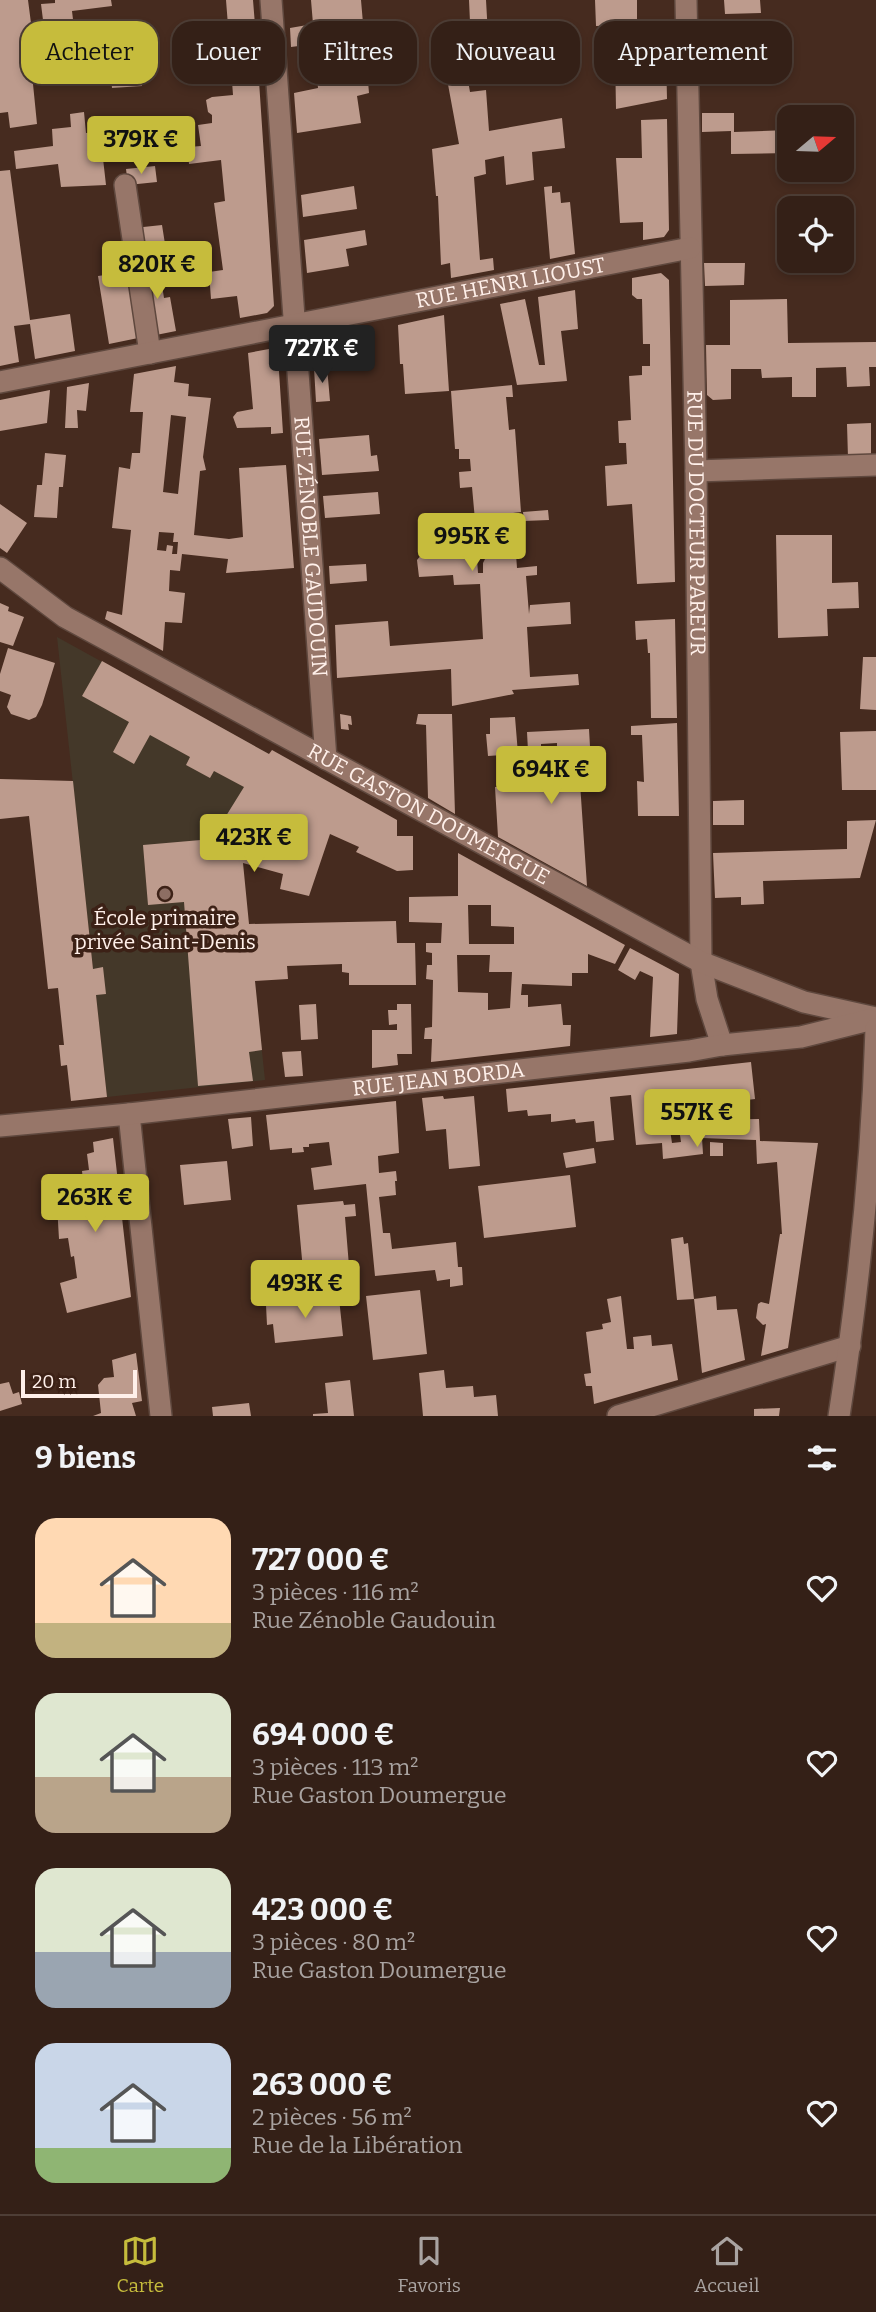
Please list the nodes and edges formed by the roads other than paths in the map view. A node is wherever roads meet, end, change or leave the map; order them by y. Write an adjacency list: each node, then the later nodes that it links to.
1 (271, 0): 5 (street, RUE ZÉNOBLE GAUDOUIN)
2 (686, 0): 4 (street, RUE DU DOCTEUR PAREUR)
3 (125, 185): 6 (street)
4 (690, 247): 5 (street, RUE HENRI LIOUST); 9 (street, RUE DU DOCTEUR PAREUR)
5 (295, 325): 6 (street, RUE HENRI LIOUST); 11 (street, RUE ZÉNOBLE GAUDOUIN)
6 (150, 353): 7 (street, RUE HENRI LIOUST)
7 (0, 382)
8 (876, 465): 9 (street)
9 (696, 471): 12 (street, RUE DU DOCTEUR PAREUR)
10 (0, 568): 11 (street, RUE GASTON DOUMERGUE)
11 (326, 759): 12 (street, RUE GASTON DOUMERGUE)
12 (701, 962): 13 (street, RUE GASTON DOUMERGUE); 15 (street, RUE DU DOCTEUR PAREUR)
13 (876, 1018): 15 (street, RUE JEAN BORDA)
14 (876, 1029): 18 (street)
15 (722, 1045): 16 (street, RUE JEAN BORDA)
16 (129, 1114): 17 (street, RUE JEAN BORDA); 19 (street)
17 (0, 1126)
18 (850, 1346): 20 (street); 21 (street)
19 (161, 1416)
20 (618, 1416)
21 (839, 1416)

